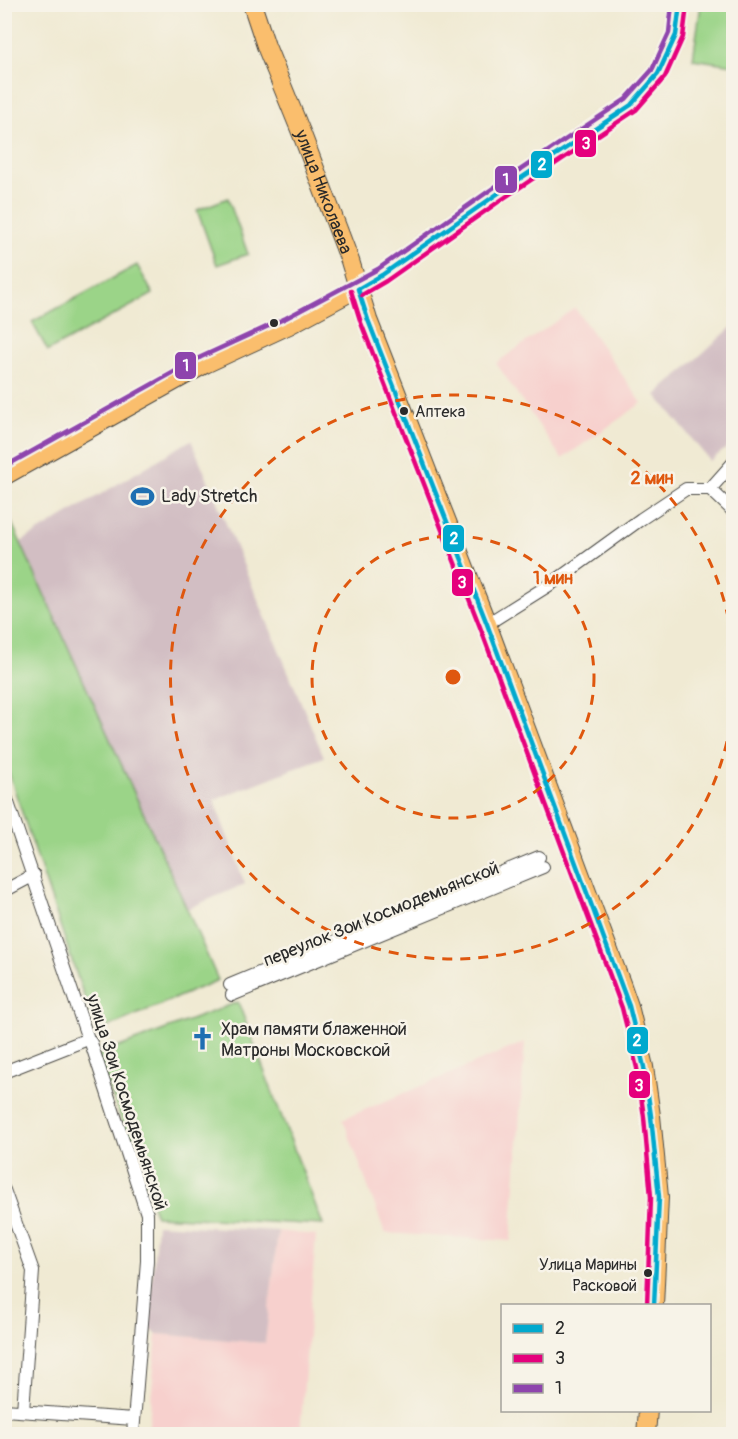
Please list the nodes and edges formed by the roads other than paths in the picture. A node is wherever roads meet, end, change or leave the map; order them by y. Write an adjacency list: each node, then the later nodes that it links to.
1 (252, 4): 3 (main road, улица Николаева)
2 (680, 4): 3 (main road)
3 (358, 288): 5 (main road); 8 (main road, улица Николаева)
4 (734, 462): 6 (street)
5 (4, 476)
6 (710, 489): 7 (street); 8 (street)
7 (734, 513)
8 (487, 624): 17 (main road, улица Николаева)
9 (4, 791): 11 (street, улица Зои Космодемьянской)
10 (541, 862): 13 (street, переулок Зои Космодемьянской)
11 (34, 875): 12 (street); 14 (street, улица Зои Космодемьянской)
12 (4, 891)
13 (231, 990)
14 (88, 1039): 15 (street); 21 (street, улица Зои Космодемьянской)
15 (4, 1072)
16 (4, 1190): 19 (street)
17 (654, 1304)
18 (4, 1410): 19 (street)
19 (23, 1411): 21 (street)
20 (648, 1412): 23 (main road)
21 (135, 1419): 22 (street, улица Зои Космодемьянской)
22 (133, 1434)
23 (646, 1434)

